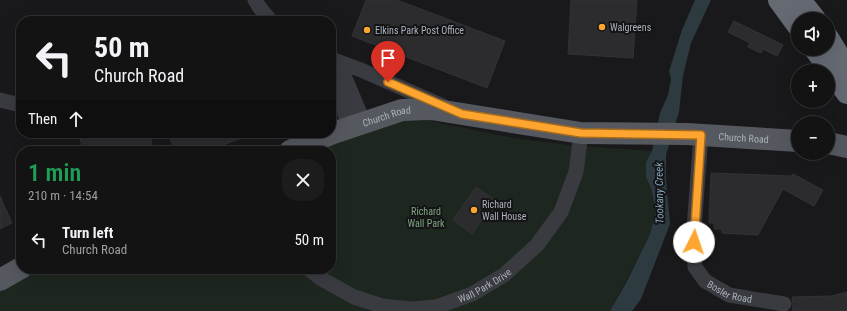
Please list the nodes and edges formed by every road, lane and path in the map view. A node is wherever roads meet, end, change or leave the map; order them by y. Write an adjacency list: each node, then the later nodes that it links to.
1 (255, 0): 5 (street)
2 (779, 0): 6 (highway)
3 (800, 0): 4 (highway)
4 (809, 12)
5 (267, 16)
6 (791, 16)
7 (835, 49): 11 (highway)
8 (820, 56): 13 (highway)
9 (336, 61): 16 (street)
10 (336, 67): 12 (street)
11 (847, 69)
12 (339, 88): 17 (street)
13 (847, 93)
14 (0, 100): 15 (street)
15 (16, 104)
16 (462, 114): 17 (main road, Church Road); 19 (main road, Church Road)
17 (357, 125): 18 (main road, Church Road)
18 (336, 133)
19 (581, 133): 20 (main road, Church Road); 27 (street, Wall Park Drive)
20 (694, 135): 22 (main road, Church Road); 29 (street, Bosler Road)
21 (324, 138): 24 (main road, Church Road)
22 (791, 141)
23 (835, 144): 25 (main road)
24 (303, 146)
25 (847, 147)
26 (16, 271): 28 (main road)
27 (315, 274)
28 (0, 280)
29 (784, 304)

